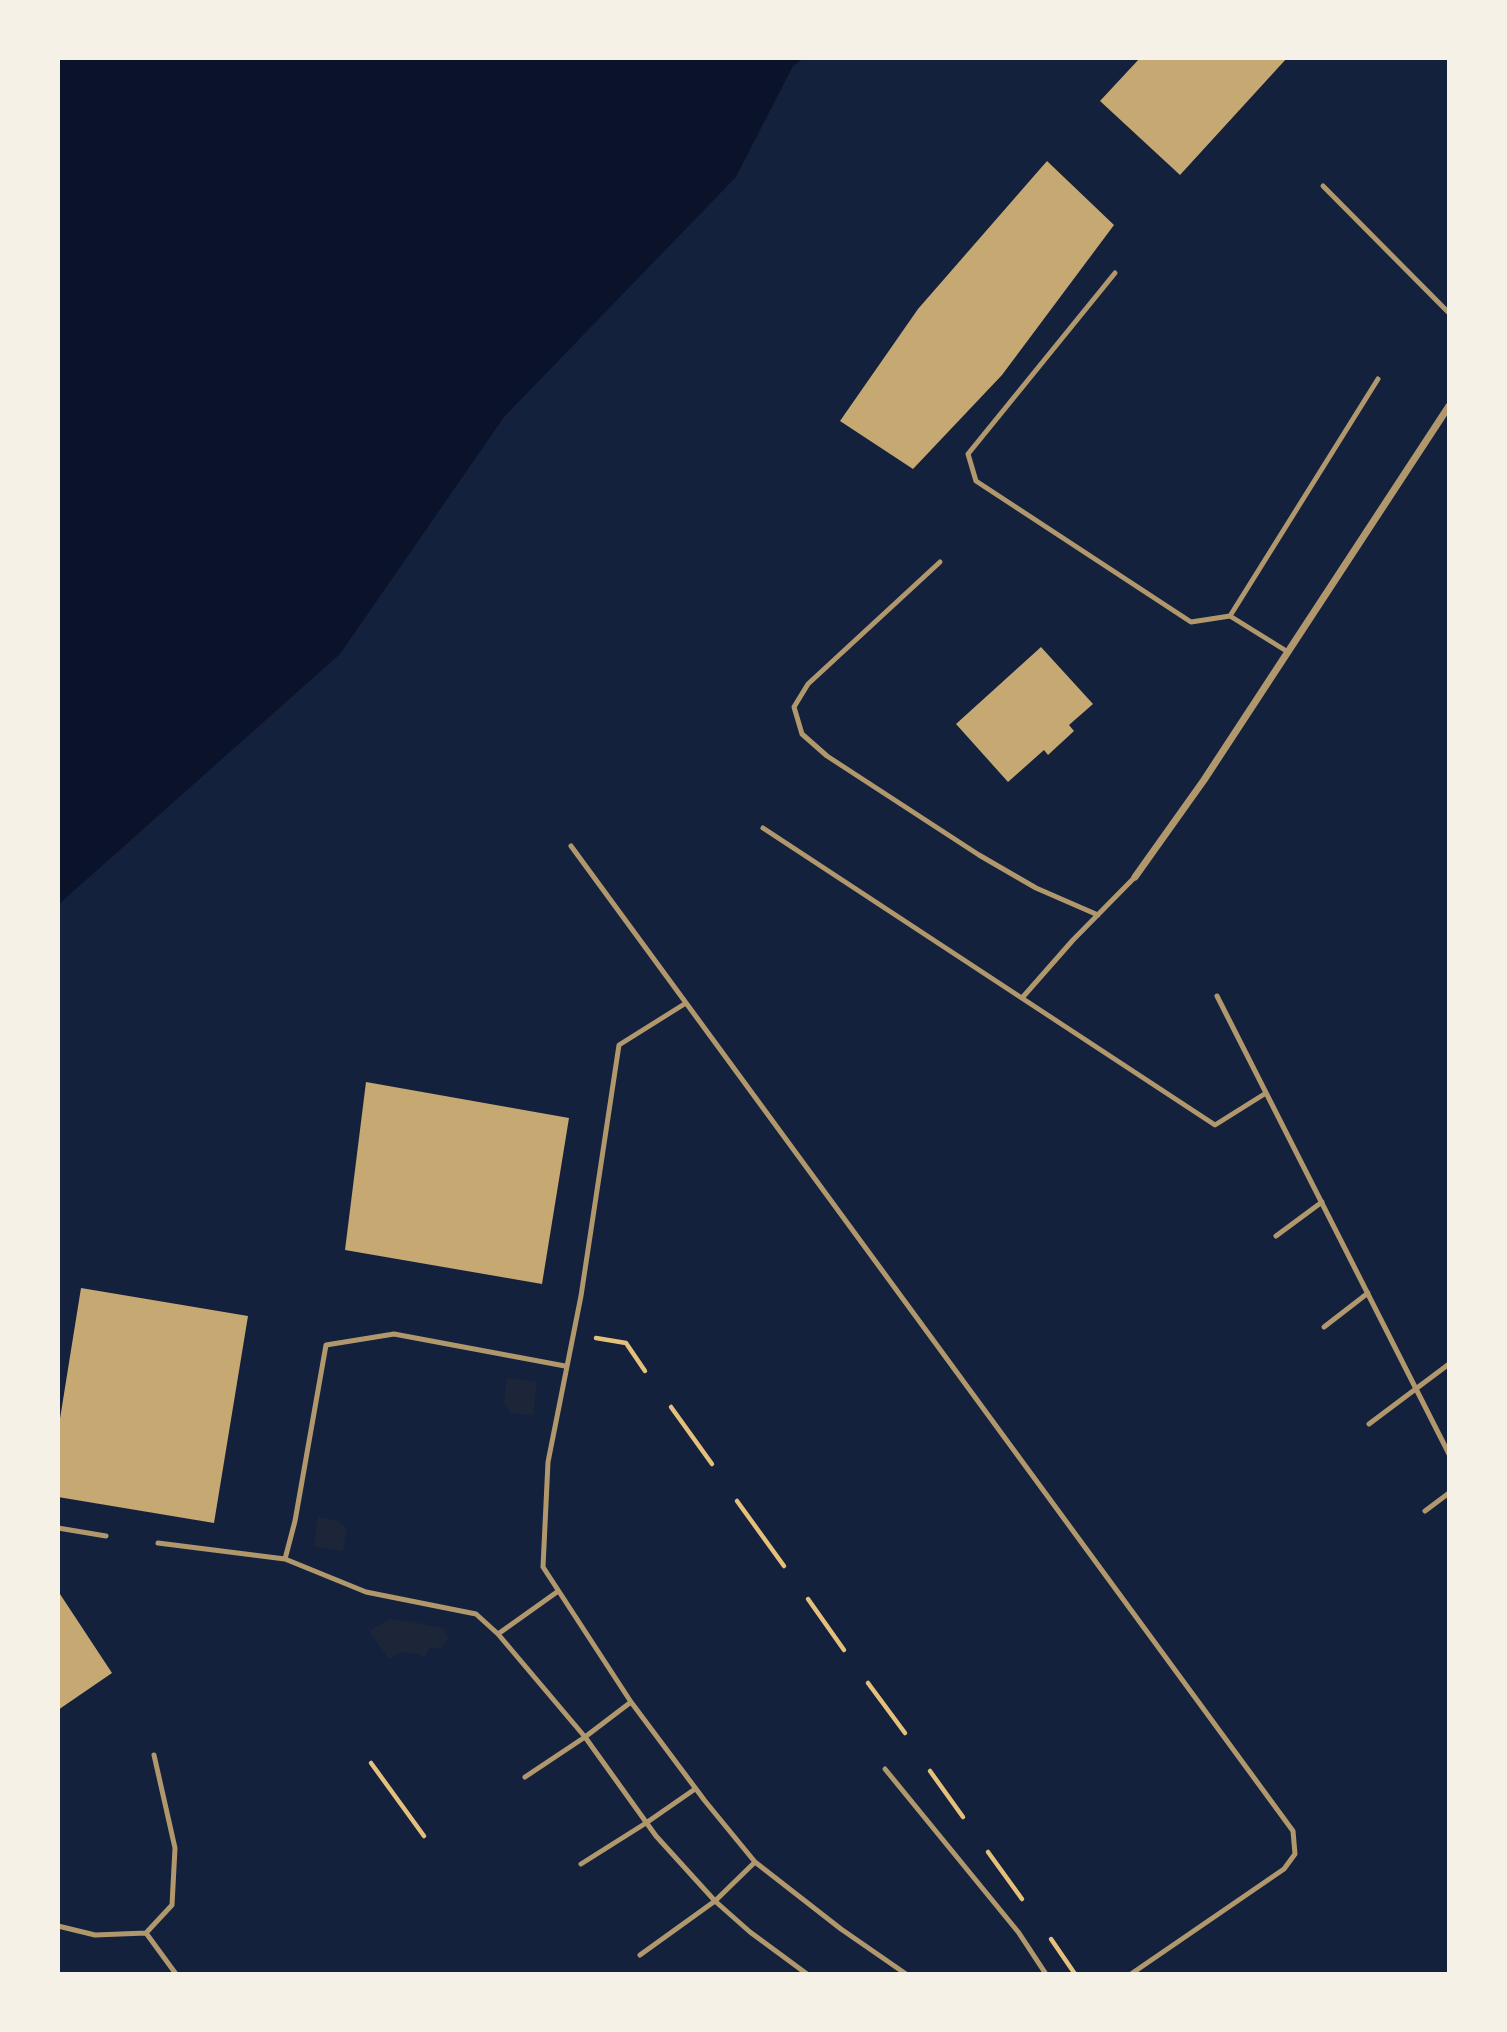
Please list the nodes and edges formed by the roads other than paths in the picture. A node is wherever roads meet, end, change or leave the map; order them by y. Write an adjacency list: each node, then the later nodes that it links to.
1 (1323, 186): 3 (lane)
2 (1115, 272): 7 (lane)
3 (1449, 313)
4 (1378, 379): 7 (lane)
5 (1449, 405): 8 (street)
6 (940, 562): 12 (lane)
7 (1230, 616): 8 (lane)
8 (1288, 652): 11 (street)
9 (763, 828): 14 (lane)
10 (571, 846): 15 (lane)
11 (1135, 877): 12 (lane)
12 (1098, 915): 14 (lane)
13 (1217, 996): 16 (lane)
14 (1022, 998): 16 (lane)
15 (686, 1003): 22 (lane); 51 (lane)
16 (1266, 1093): 17 (lane)
17 (1322, 1202): 18 (lane); 19 (lane)
18 (1276, 1236)
19 (1368, 1293): 20 (lane); 23 (lane)
20 (1324, 1327)
21 (1449, 1364): 23 (lane)
22 (565, 1366): 31 (lane); 32 (lane)
23 (1416, 1389): 24 (lane); 25 (lane)
24 (1369, 1424)
25 (1449, 1454)
26 (1449, 1493): 27 (lane)
27 (1426, 1511)
28 (58, 1528): 29 (lane)
29 (106, 1536)
30 (158, 1542): 31 (lane)
31 (285, 1559): 33 (lane)
32 (557, 1592): 33 (lane); 34 (lane)
33 (498, 1634): 35 (lane)
34 (631, 1702): 35 (lane); 39 (lane)
35 (585, 1737): 38 (lane); 40 (lane)
36 (154, 1755): 45 (lane)
37 (885, 1769): 50 (lane)
38 (525, 1777)
39 (695, 1789): 40 (lane); 41 (lane)
40 (646, 1823): 42 (lane); 43 (lane)
41 (755, 1861): 43 (lane); 49 (lane)
42 (581, 1864)
43 (715, 1901): 46 (lane); 48 (lane)
44 (58, 1926): 45 (lane)
45 (146, 1933): 47 (lane)
46 (640, 1955)
47 (176, 1974)
48 (807, 1974)
49 (906, 1974)
50 (1046, 1974)
51 (1131, 1974)

